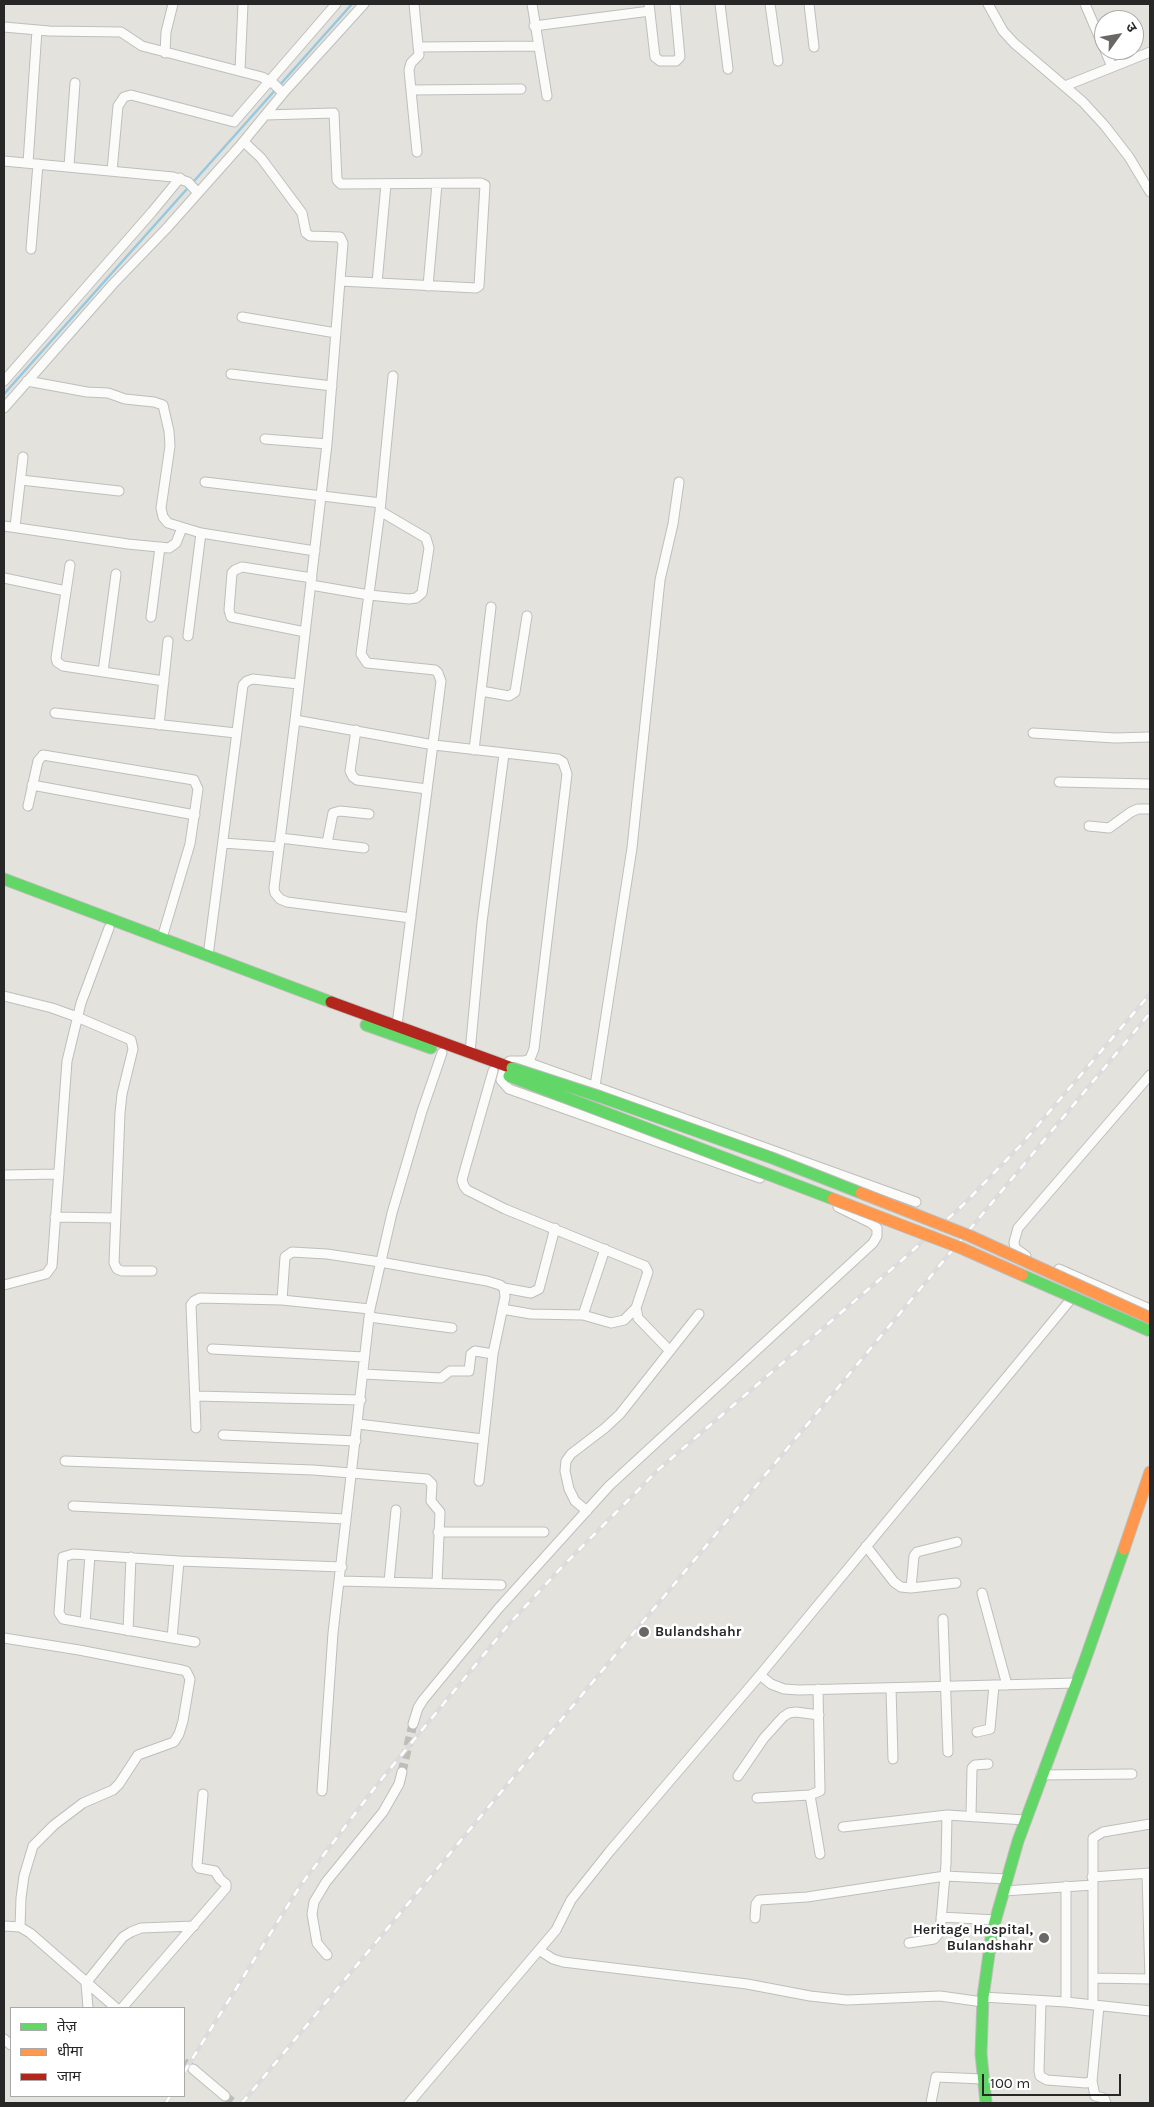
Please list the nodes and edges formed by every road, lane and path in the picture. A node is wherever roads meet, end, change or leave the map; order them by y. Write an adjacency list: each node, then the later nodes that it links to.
1 (173, 4): 22 (street)
2 (243, 4): 27 (street)
3 (336, 4): 30 (street)
4 (364, 4): 30 (street)
5 (414, 4): 19 (street)
6 (532, 4): 15 (street)
7 (675, 4): 13 (street)
8 (720, 4): 26 (street)
9 (770, 4): 24 (street)
10 (809, 4): 20 (street)
11 (988, 4): 29 (street)
12 (1085, 4): 14 (street)
13 (649, 8): 15 (street)
14 (1094, 25)
15 (534, 26): 18 (street)
16 (4, 27): 17 (street)
17 (37, 30): 22 (street); 38 (street)
18 (538, 46): 19 (street); 33 (street)
19 (418, 47): 32 (street)
20 (814, 47)
21 (1150, 52): 25 (street)
22 (165, 53): 27 (street)
23 (1109, 60): 25 (street)
24 (778, 61)
25 (1112, 67): 29 (street)
26 (728, 69)
27 (240, 70): 30 (street)
28 (75, 83): 40 (street)
29 (1065, 86): 45 (street)
30 (277, 87): 34 (street); 41 (street)
31 (521, 89): 32 (street)
32 (411, 90): 36 (street)
33 (547, 96)
34 (266, 115): 35 (street); 42 (street)
35 (244, 142): 44 (street); 47 (street)
36 (417, 152)
37 (4, 161): 38 (street)
38 (28, 163): 39 (street)
39 (38, 164): 40 (street); 46 (street)
40 (69, 166): 41 (street)
41 (112, 171): 44 (street)
42 (386, 184): 43 (street); 48 (street)
43 (437, 184): 49 (street); 49 (street)
44 (190, 185): 54 (street); 55 (street)
45 (1150, 192)
46 (31, 249)
47 (340, 282): 48 (street); 51 (street)
48 (378, 283): 49 (street)
49 (428, 286)
50 (242, 317): 51 (street)
51 (336, 333): 56 (street)
52 (231, 374): 56 (street)
53 (393, 376): 66 (street)
54 (4, 381)
55 (27, 381): 57 (street); 69 (street)
56 (332, 386): 59 (street)
57 (4, 408)
58 (265, 439): 59 (street)
59 (327, 444): 65 (street)
60 (23, 457): 61 (street)
61 (21, 480): 64 (street); 68 (street)
62 (205, 482): 65 (street)
63 (679, 482): 126 (street)
64 (118, 491)
65 (321, 496): 66 (street); 72 (street)
66 (380, 507): 78 (street); 78 (street)
67 (4, 526): 68 (street)
68 (15, 527): 71 (street)
69 (182, 528): 70 (street); 71 (street)
70 (201, 533): 72 (street); 83 (street)
71 (160, 547): 81 (street)
72 (315, 551): 76 (street)
73 (70, 565): 77 (street)
74 (116, 574): 85 (street)
75 (4, 578): 77 (street)
76 (311, 582): 78 (street); 82 (street); 82 (street)
77 (66, 591): 85 (street)
78 (369, 596): 96 (street)
79 (491, 607): 88 (street)
80 (527, 616): 88 (street)
81 (152, 617)
82 (304, 632): 87 (street)
83 (188, 636)
84 (168, 641): 86 (street)
85 (103, 672): 86 (street)
86 (164, 681): 91 (street)
87 (298, 684): 90 (street); 93 (street)
88 (481, 691): 97 (street)
89 (55, 713): 91 (street)
90 (295, 720): 92 (street); 108 (street)
91 (159, 725): 93 (street)
92 (356, 730): 96 (street); 102 (street)
93 (236, 733): 109 (street)
94 (1033, 733): 95 (street)
95 (1150, 737)
96 (434, 745): 97 (street); 102 (street)
97 (474, 750): 98 (street)
98 (504, 754): 122 (street); 123 (street)
99 (1059, 782): 100 (street)
100 (1150, 784)
101 (32, 786): 103 (street); 106 (street); 106 (street)
102 (427, 789): 114 (street)
103 (28, 806)
104 (1150, 809): 107 (street)
105 (369, 814): 110 (street)
106 (195, 815): 116 (street)
107 (1089, 826)
108 (279, 842): 109 (street); 110 (street); 114 (street)
109 (223, 843): 117 (street)
110 (327, 843): 111 (street)
111 (364, 848)
112 (4, 879): 116 (main road)
113 (4, 888): 115 (main road)
114 (411, 918): 120 (street)
115 (109, 928): 119 (street); 121 (main road)
116 (162, 938): 117 (main road)
117 (208, 956): 120 (main road)
118 (4, 996): 119 (street)
119 (77, 1017): 127 (street); 131 (street)
120 (397, 1025): 122 (main road)
121 (442, 1052): 124 (main road); 134 (street)
122 (470, 1053): 124 (main road)
123 (524, 1061): 124 (street); 126 (street)
124 (504, 1071): 132 (street); 138 (main road, bridge); 146 (main road, bridge); 167 (street)
125 (1150, 1075): 142 (street)
126 (595, 1086): 129 (street)
127 (59, 1174): 128 (street); 130 (street)
128 (4, 1175)
129 (916, 1202)
130 (56, 1217): 131 (street); 136 (street)
131 (116, 1218): 135 (street)
132 (555, 1228): 133 (street); 137 (street)
133 (605, 1249): 140 (street); 145 (street)
134 (380, 1262): 137 (street); 139 (street); 143 (street)
135 (152, 1271)
136 (4, 1285)
137 (504, 1288): 141 (street)
138 (1072, 1298): 148 (main road, bridge); 172 (street)
139 (282, 1300): 143 (street); 154 (street)
140 (636, 1308): 145 (street); 150 (street)
141 (502, 1309): 145 (street); 151 (street)
142 (1150, 1309)
143 (370, 1313): 147 (street); 152 (street)
144 (699, 1314): 150 (street)
145 (583, 1315)
146 (1150, 1318)
147 (452, 1328)
148 (1150, 1331)
149 (212, 1349): 152 (street)
150 (669, 1350): 167 (street)
151 (493, 1354): 153 (street); 159 (street)
152 (364, 1357): 153 (street)
153 (363, 1374): 155 (street)
154 (195, 1396): 155 (street); 157 (street)
155 (361, 1400): 156 (street)
156 (358, 1424): 159 (street); 160 (street)
157 (196, 1428)
158 (223, 1435): 160 (street)
159 (483, 1439): 164 (street)
160 (356, 1441): 163 (street)
161 (65, 1460): 163 (street)
162 (1150, 1472): 191 (main road)
163 (352, 1474): 168 (street); 169 (street)
164 (479, 1481)
165 (73, 1506): 168 (street)
166 (396, 1510): 178 (street)
167 (587, 1511): 198 (street)
168 (346, 1519): 176 (street)
169 (438, 1532): 170 (street); 179 (street)
170 (544, 1532)
171 (957, 1542): 182 (street)
172 (866, 1546): 182 (street); 190 (street)
173 (90, 1555): 174 (street); 185 (street); 185 (street)
174 (131, 1557): 175 (street); 186 (street)
175 (179, 1561): 176 (street); 188 (street)
176 (342, 1567): 177 (street)
177 (340, 1581): 178 (street); 207 (street)
178 (389, 1582): 179 (street)
179 (437, 1583): 181 (street)
180 (956, 1583): 182 (street)
181 (501, 1584)
182 (911, 1588)
183 (982, 1593): 193 (street)
184 (943, 1619): 194 (street)
185 (85, 1623): 186 (street)
186 (128, 1630): 188 (street)
187 (4, 1638): 228 (street)
188 (172, 1638): 189 (street)
189 (195, 1642)
190 (760, 1675): 196 (street); 230 (street)
191 (1076, 1683): 193 (street); 205 (main road)
192 (994, 1685): 193 (street); 194 (street); 199 (street)
193 (1007, 1685)
194 (944, 1686): 195 (street); 200 (street)
195 (892, 1688): 196 (street); 201 (street)
196 (818, 1689): 197 (street)
197 (819, 1714): 206 (street); 209 (street)
198 (413, 1724)
199 (977, 1732)
200 (948, 1752)
201 (893, 1759)
202 (988, 1764): 212 (street)
203 (402, 1772): 231 (street)
204 (1132, 1774): 205 (street)
205 (1041, 1775): 213 (main road)
206 (738, 1776)
207 (322, 1791)
208 (203, 1794): 227 (street)
209 (810, 1795): 210 (street); 216 (street)
210 (756, 1798)
211 (947, 1815): 212 (street); 215 (street); 218 (street)
212 (971, 1816): 213 (street)
213 (1025, 1820): 219 (main road)
214 (1150, 1824): 220 (street)
215 (842, 1827)
216 (820, 1854)
217 (1149, 1873): 220 (street); 233 (street)
218 (945, 1876): 219 (street); 223 (street); 224 (street)
219 (1007, 1879): 222 (main road)
220 (1092, 1881): 221 (street); 232 (street)
221 (1066, 1886): 222 (street); 237 (street)
222 (1004, 1891): 225 (main road)
223 (941, 1917): 225 (street); 229 (street)
224 (755, 1918)
225 (996, 1920): 235 (main road)
226 (4, 1926): 228 (street)
227 (194, 1926): 234 (street); 241 (street)
228 (20, 1928): 234 (street)
229 (908, 1943)
230 (539, 1950): 235 (street); 247 (street)
231 (327, 1955)
232 (1093, 1978): 233 (street); 238 (street)
233 (1150, 1979)
234 (86, 1983): 239 (street); 240 (street)
235 (983, 2000): 236 (street); 244 (main road)
236 (1041, 2001): 237 (street); 245 (street)
237 (1066, 2002): 238 (street)
238 (1096, 2006): 242 (street); 245 (street)
239 (88, 2007)
240 (115, 2007)
241 (123, 2007)
242 (1150, 2011)
243 (193, 2070): 246 (street)
244 (983, 2079): 248 (street); 249 (main road)
245 (1092, 2081): 250 (street)
246 (225, 2096)
247 (410, 2103)
248 (931, 2103)
249 (986, 2103)
250 (1106, 2103)

